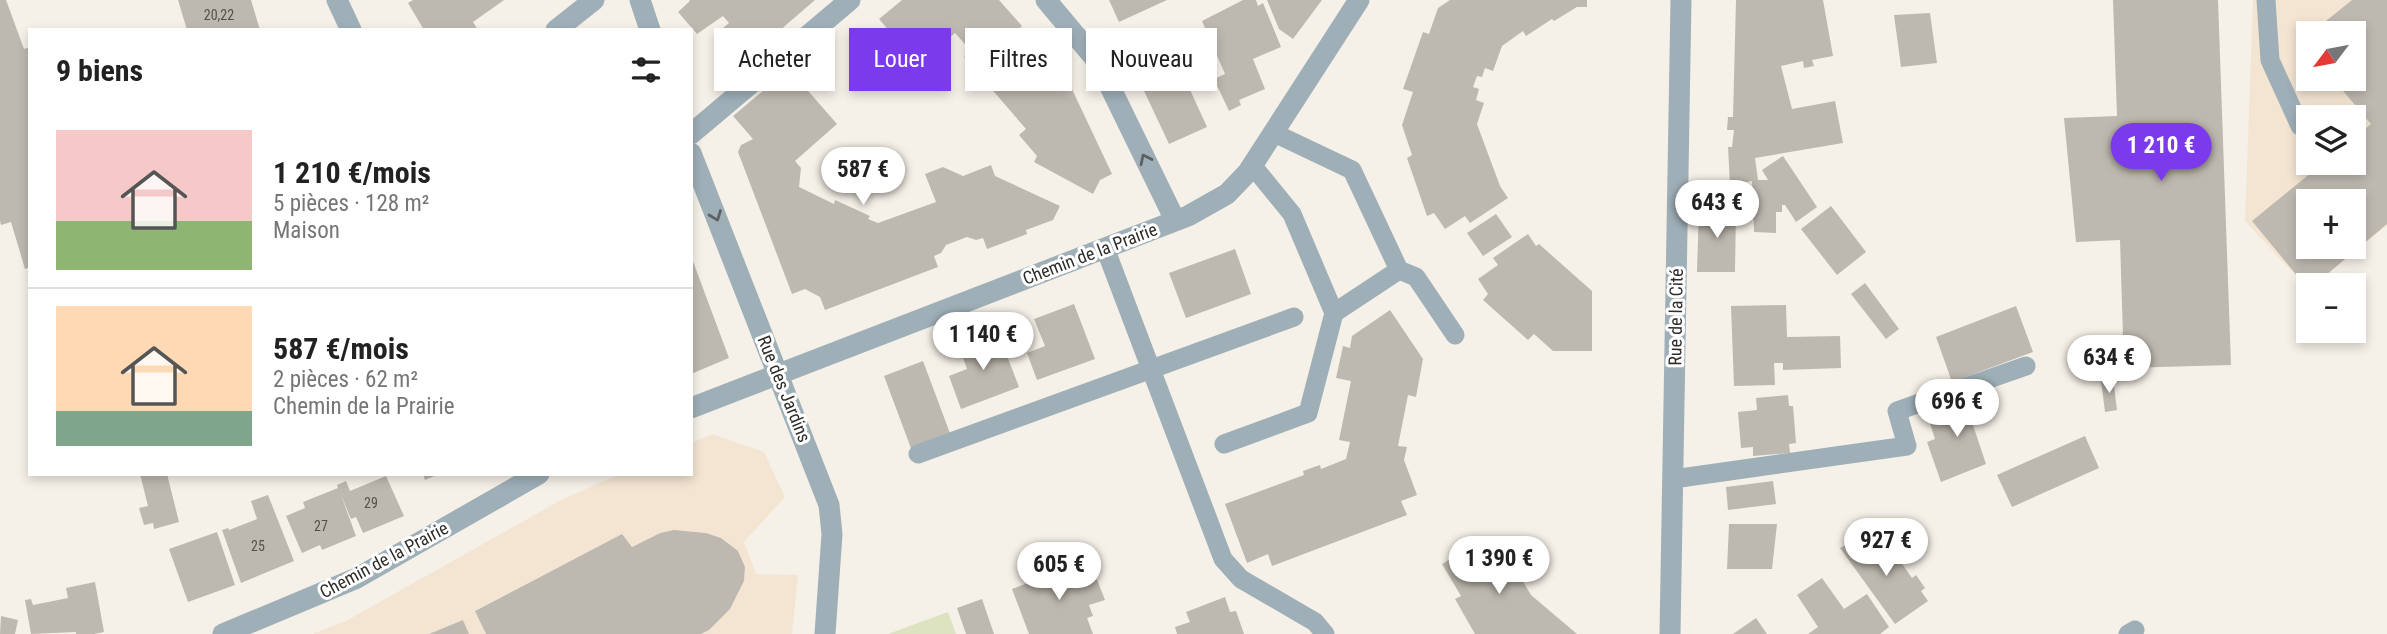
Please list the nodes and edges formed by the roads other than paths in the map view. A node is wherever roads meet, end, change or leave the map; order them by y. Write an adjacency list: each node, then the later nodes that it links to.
1 (337, 0): 9 (street)
2 (594, 0): 10 (street)
3 (640, 0): 11 (street)
4 (850, 0): 13 (street)
5 (1046, 0): 17 (street, one-way to 5)
6 (1359, 0): 14 (street, Chemin de la Prairie)
7 (1681, 0): 30 (street, Rue de la Cité)
8 (2266, 0): 12 (lane)
9 (350, 28)
10 (559, 28)
11 (649, 28)
12 (2296, 117)
13 (693, 132)
14 (1274, 133): 16 (street, Chemin de la Prairie); 19 (lane)
15 (693, 158): 25 (street, Rue des Jardins, one-way to 25)
16 (1252, 165): 17 (street, Chemin de la Prairie); 20 (lane)
17 (1175, 220): 18 (street, Chemin de la Prairie)
18 (1105, 248): 24 (lane); 25 (street, Chemin de la Prairie)
19 (1399, 270): 20 (lane); 22 (lane)
20 (1334, 313): 27 (lane)
21 (1294, 317): 24 (lane)
22 (1455, 335)
23 (2026, 366): 30 (lane)
24 (1149, 368): 28 (lane); 33 (lane)
25 (778, 374): 26 (street, Chemin de la Prairie); 32 (street, Rue des Jardins)
26 (693, 407)
27 (1224, 444)
28 (918, 454)
29 (536, 476): 31 (street, Chemin de la Prairie)
30 (1673, 479): 34 (street, Rue de la Cité)
31 (223, 634)
32 (825, 634)
33 (1325, 634)
34 (1671, 634)

